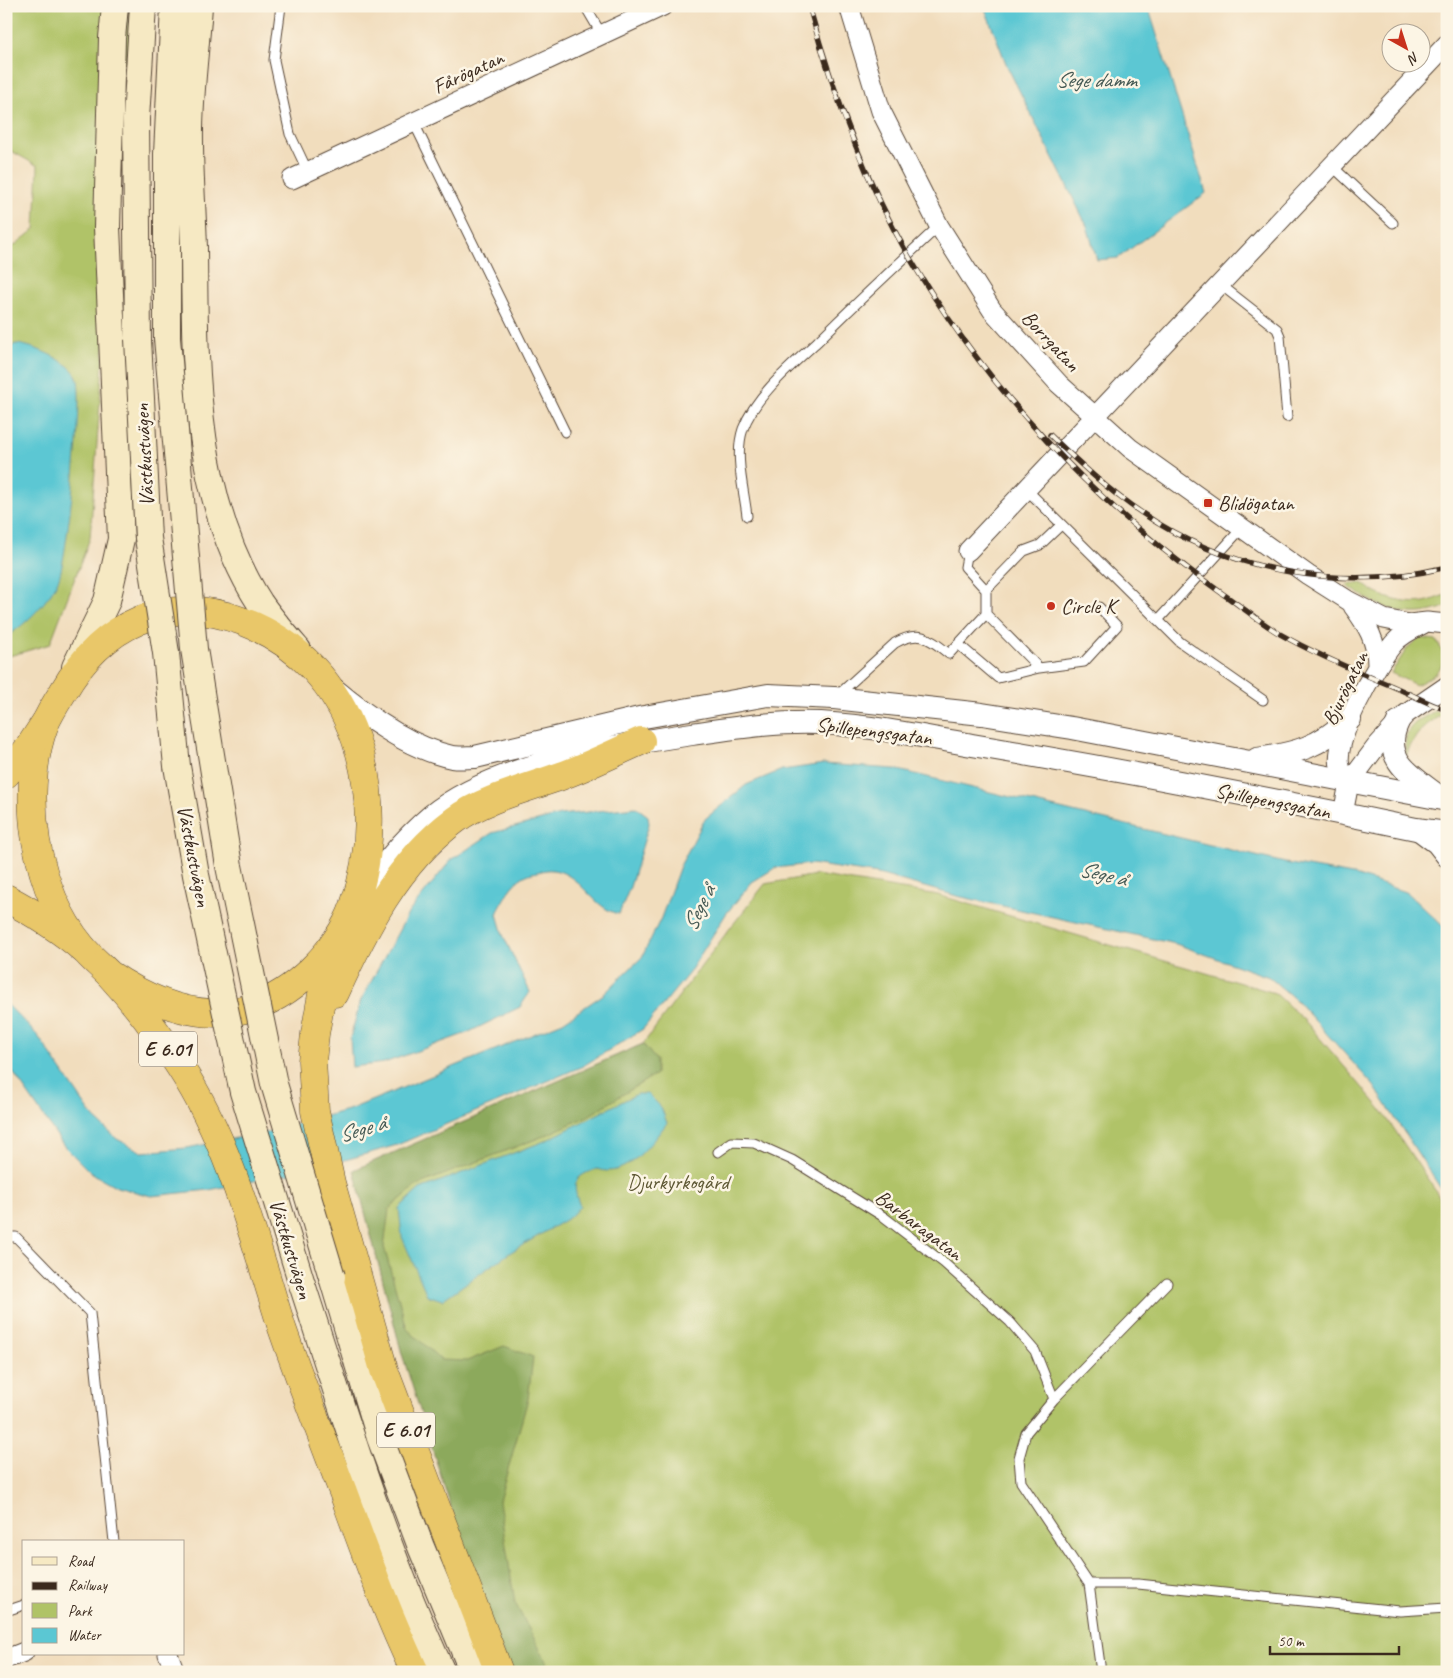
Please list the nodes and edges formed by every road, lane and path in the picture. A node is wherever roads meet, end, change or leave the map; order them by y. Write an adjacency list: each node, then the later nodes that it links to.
1 (115, 6): 38 (main road)
2 (143, 6): 76 (main road, Västkustvägen, bridge)
3 (174, 6): 77 (main road, Västkustvägen, bridge)
4 (199, 6): 34 (main road)
5 (281, 6): 13 (lane)
6 (585, 6): 9 (lane)
7 (663, 6): 9 (street, Fårögatan)
8 (849, 6): 15 (street, Borrgatan)
9 (602, 35): 11 (street, Fårögatan)
10 (1447, 44): 12 (street)
11 (414, 122): 13 (street, Fårögatan); 19 (lane)
12 (1332, 166): 14 (lane); 16 (street)
13 (300, 176)
14 (1393, 223)
15 (939, 226): 18 (street, Borrgatan); 21 (lane)
16 (1220, 285): 17 (lane); 18 (street)
17 (1286, 417)
18 (1095, 418): 20 (street); 23 (street, Borrgatan)
19 (565, 432)
20 (1027, 490): 22 (lane); 24 (street)
21 (747, 516)
22 (1060, 526): 25 (lane); 30 (lane)
23 (1242, 528): 26 (street, Borrgatan); 30 (lane)
24 (968, 551): 25 (lane)
25 (986, 590): 29 (lane)
26 (1349, 601): 31 (street, Borrgatan); 35 (street, Borrgatan)
27 (1100, 607): 36 (lane)
28 (1447, 612): 31 (street, Bjurögatan)
29 (986, 614): 33 (lane); 36 (lane)
30 (1159, 619): 43 (lane)
31 (1427, 622): 32 (street, Borrgatan); 35 (street, Bjurögatan)
32 (1447, 624)
33 (958, 644): 36 (lane); 41 (lane)
34 (300, 652): 37 (highway); 38 (highway)
35 (1377, 665): 44 (street, Bjurögatan)
36 (1039, 668)
37 (324, 681): 41 (street, Spillepengsgatan); 57 (highway)
38 (66, 685): 46 (highway)
39 (1447, 686): 42 (street)
40 (1447, 696): 42 (street)
41 (834, 698): 48 (street, Spillepengsgatan)
42 (1427, 699): 45 (street)
43 (1263, 700)
44 (1350, 719): 48 (street); 50 (street, Bjurögatan)
45 (1398, 722): 50 (street); 51 (street)
46 (45, 723): 49 (highway); 59 (highway)
47 (641, 741): 52 (street, Spillepengsgatan); 57 (street, Spillepengsgatan); 61 (highway)
48 (1239, 762): 50 (street, Spillepengsgatan)
49 (6, 774)
50 (1349, 783): 51 (street, Spillepengsgatan); 52 (street)
51 (1445, 800)
52 (1343, 814): 53 (street, Spillepengsgatan)
53 (1416, 829): 54 (street, Spillepengsgatan); 55 (street)
54 (1447, 833)
55 (1447, 858)
56 (6, 898): 59 (highway)
57 (353, 910): 58 (highway)
58 (337, 939): 60 (highway); 61 (highway, E 6.01)
59 (83, 949): 60 (highway)
60 (109, 974): 75 (highway, E 6.01)
61 (312, 1061): 78 (highway, E 6.01)
62 (718, 1152): 65 (lane, Barbaragatan)
63 (6, 1237): 66 (lane)
64 (1167, 1283): 65 (lane)
65 (1054, 1399): 67 (lane)
66 (114, 1540)
67 (1089, 1584): 69 (lane); 79 (lane)
68 (22, 1606): 70 (lane)
69 (1447, 1608)
70 (6, 1611)
71 (22, 1653): 73 (street)
72 (169, 1656): 74 (street)
73 (6, 1659)
74 (175, 1672)
75 (415, 1672)
76 (442, 1672)
77 (473, 1672)
78 (499, 1672)
79 (1101, 1672)

